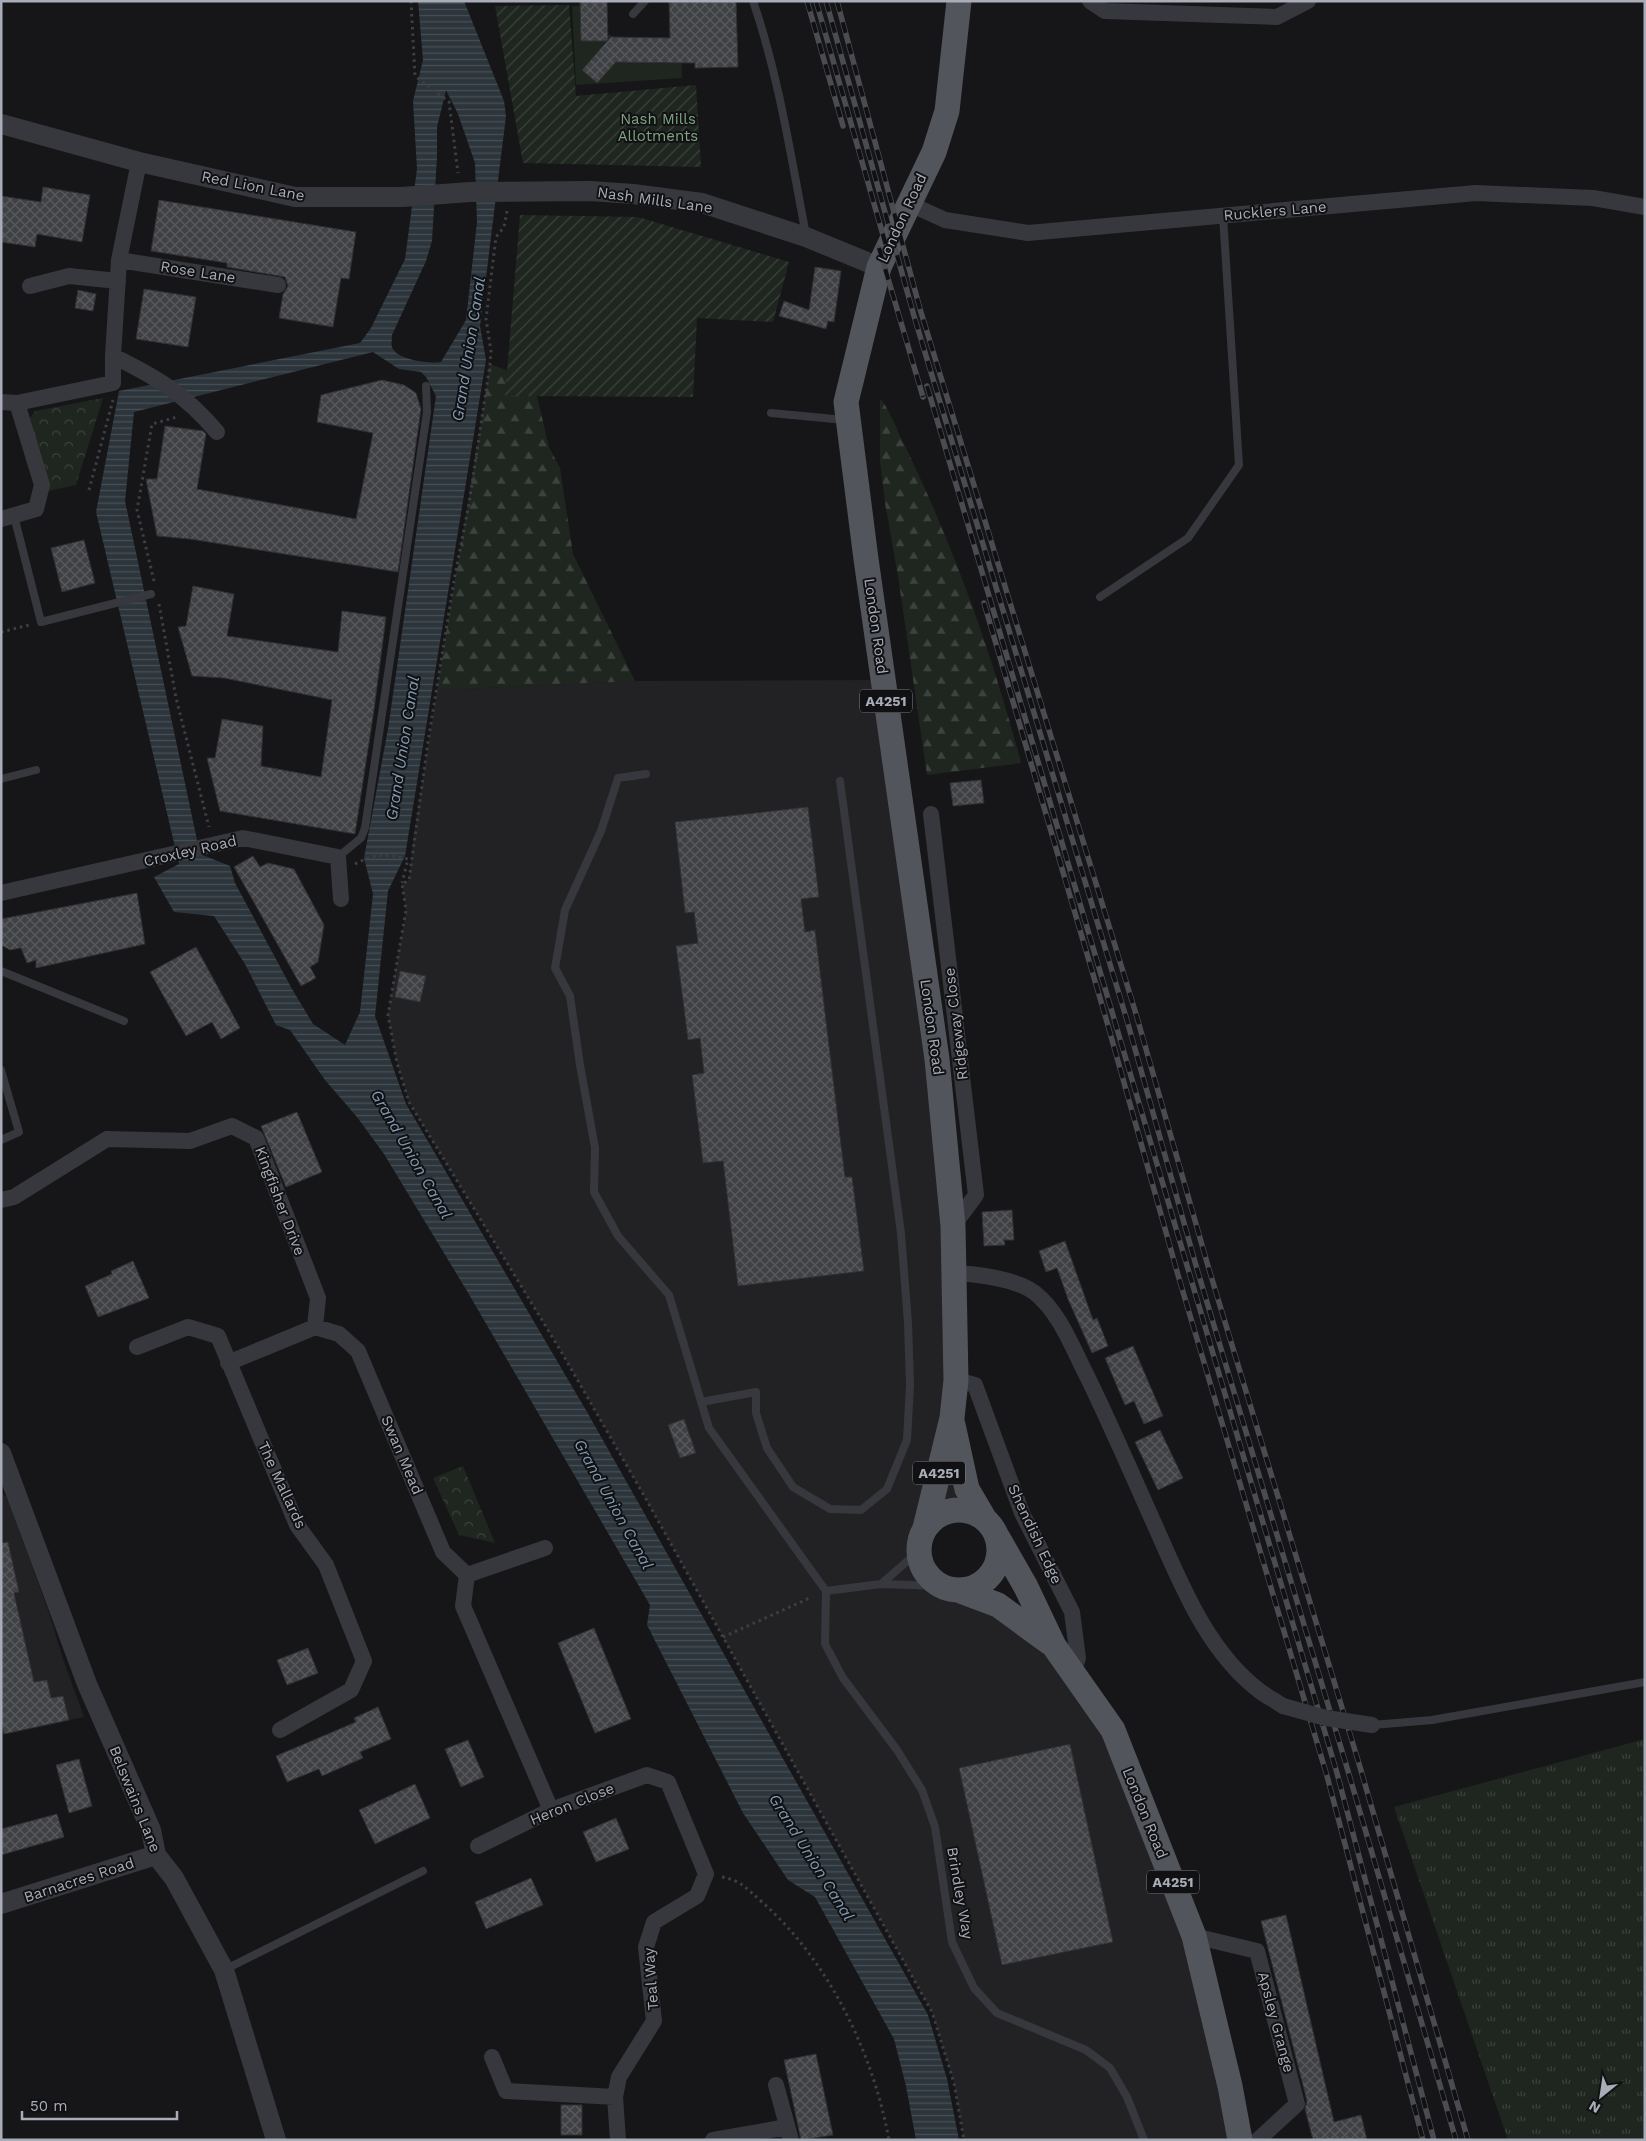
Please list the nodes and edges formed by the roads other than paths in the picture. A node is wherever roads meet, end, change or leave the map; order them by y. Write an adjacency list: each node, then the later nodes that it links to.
1 (645, 1): 6 (lane)
2 (753, 1): 13 (lane)
3 (959, 1): 10 (main road, London Road / A4251)
4 (1090, 1): 5 (street)
5 (1308, 1)
6 (633, 14)
7 (1, 124): 8 (street, Red Lion Lane)
8 (139, 162): 9 (street, Red Lion Lane); 14 (street)
9 (511, 192): 13 (street, Nash Mills Lane)
10 (908, 203): 12 (street, Rucklers Lane); 15 (main road, London Road / A4251)
11 (1645, 207): 12 (street, Rucklers Lane)
12 (1223, 216): 27 (lane)
13 (806, 237): 15 (street, Nash Mills Lane)
14 (119, 260): 16 (street); 17 (street, Rose Lane)
15 (879, 267): 23 (main road, London Road / A4251)
16 (118, 281): 18 (street); 19 (street)
17 (278, 285)
18 (30, 286)
19 (113, 356): 21 (street); 24 (street)
20 (426, 386): 33 (lane)
21 (9, 403): 25 (street)
22 (771, 413): 23 (lane)
23 (847, 420): 41 (main road, London Road / A4251)
24 (217, 432)
25 (7, 517): 26 (lane)
26 (151, 594)
27 (1100, 597)
28 (36, 770): 30 (lane)
29 (646, 774): 47 (lane)
30 (1, 779)
31 (840, 781): 47 (lane)
32 (931, 814): 41 (street, Ridgeway Close)
33 (344, 862): 34 (street, Croxley Road); 35 (street)
34 (1, 893)
35 (340, 899)
36 (1, 971): 37 (lane)
37 (124, 1020)
38 (1, 1070): 39 (lane)
39 (1, 1140)
40 (1, 1200): 43 (street, Kingfisher Drive)
41 (953, 1226): 42 (main road, London Road / A4251)
42 (955, 1273): 46 (main road, London Road / A4251); 61 (street, bridge)
43 (315, 1327): 45 (street); 54 (street, Swan Mead)
44 (137, 1346): 45 (street, The Mallards)
45 (228, 1363): 62 (street, The Mallards)
46 (956, 1380): 48 (main road, London Road / A4251); 59 (street, Shendish Edge)
47 (701, 1402): 57 (lane)
48 (952, 1418): 51 (main road, London Road / A4251); 52 (main road, London Road / A4251)
49 (1, 1453): 50 (street, Belswains Lane)
50 (6, 1479): 65 (street, Belswains Lane)
51 (991, 1528): 52 (main road); 56 (main road); 58 (main road, London Road / A4251)
52 (922, 1539): 55 (lane); 56 (main road, A4251)
53 (545, 1548): 54 (street)
54 (467, 1575): 63 (street)
55 (880, 1584): 56 (lane); 57 (lane)
56 (951, 1588): 58 (main road, London Road / A4251)
57 (826, 1591): 78 (lane, Brindley Way)
58 (1054, 1646): 59 (main road, London Road / A4251)
59 (1072, 1674): 69 (main road, London Road / A4251)
60 (1645, 1682): 61 (lane)
61 (1372, 1725)
62 (280, 1730)
63 (551, 1810): 64 (street, Heron Close); 67 (street, Heron Close)
64 (478, 1846)
65 (156, 1855): 68 (street, Barnacres Road); 70 (street, Belswains Lane)
66 (423, 1871): 70 (lane)
67 (706, 1874): 73 (street, Teal Way)
68 (1, 1904)
69 (1194, 1936): 79 (main road, London Road / A4251); 80 (street, Apsley Grange)
70 (224, 1970): 75 (street, Belswains Lane)
71 (492, 2057): 73 (street)
72 (776, 2085): 74 (street)
73 (615, 2097): 76 (street, Teal Way)
74 (789, 2133): 77 (street)
75 (276, 2140)
76 (618, 2140)
77 (713, 2140)
78 (1144, 2140)
79 (1240, 2140)
80 (1258, 2140)

